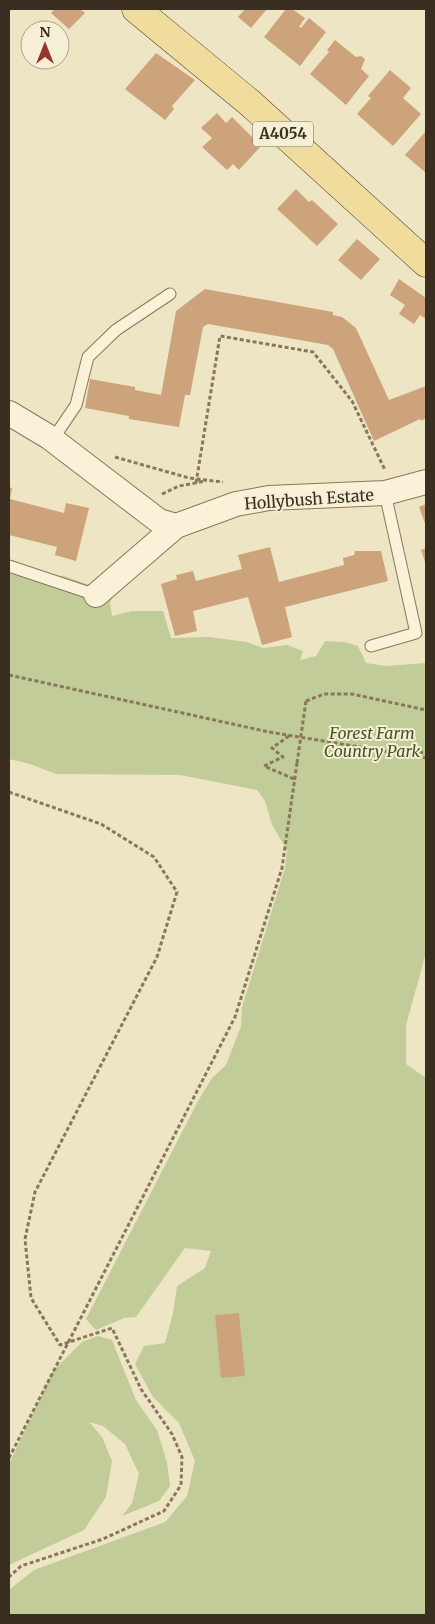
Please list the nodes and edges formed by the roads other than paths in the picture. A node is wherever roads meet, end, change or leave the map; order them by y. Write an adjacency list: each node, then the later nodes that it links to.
1 (136, 9): 2 (main road, A4054)
2 (426, 263)
3 (170, 294): 5 (lane)
4 (9, 413): 5 (street)
5 (53, 439): 8 (street)
6 (426, 482): 7 (street, Hollybush Estate)
7 (390, 492): 8 (street, Hollybush Estate); 11 (lane, Hollybush Estate)
8 (176, 526): 10 (street, Hollybush Estate)
9 (9, 566): 10 (lane)
10 (96, 595)
11 (371, 646)

